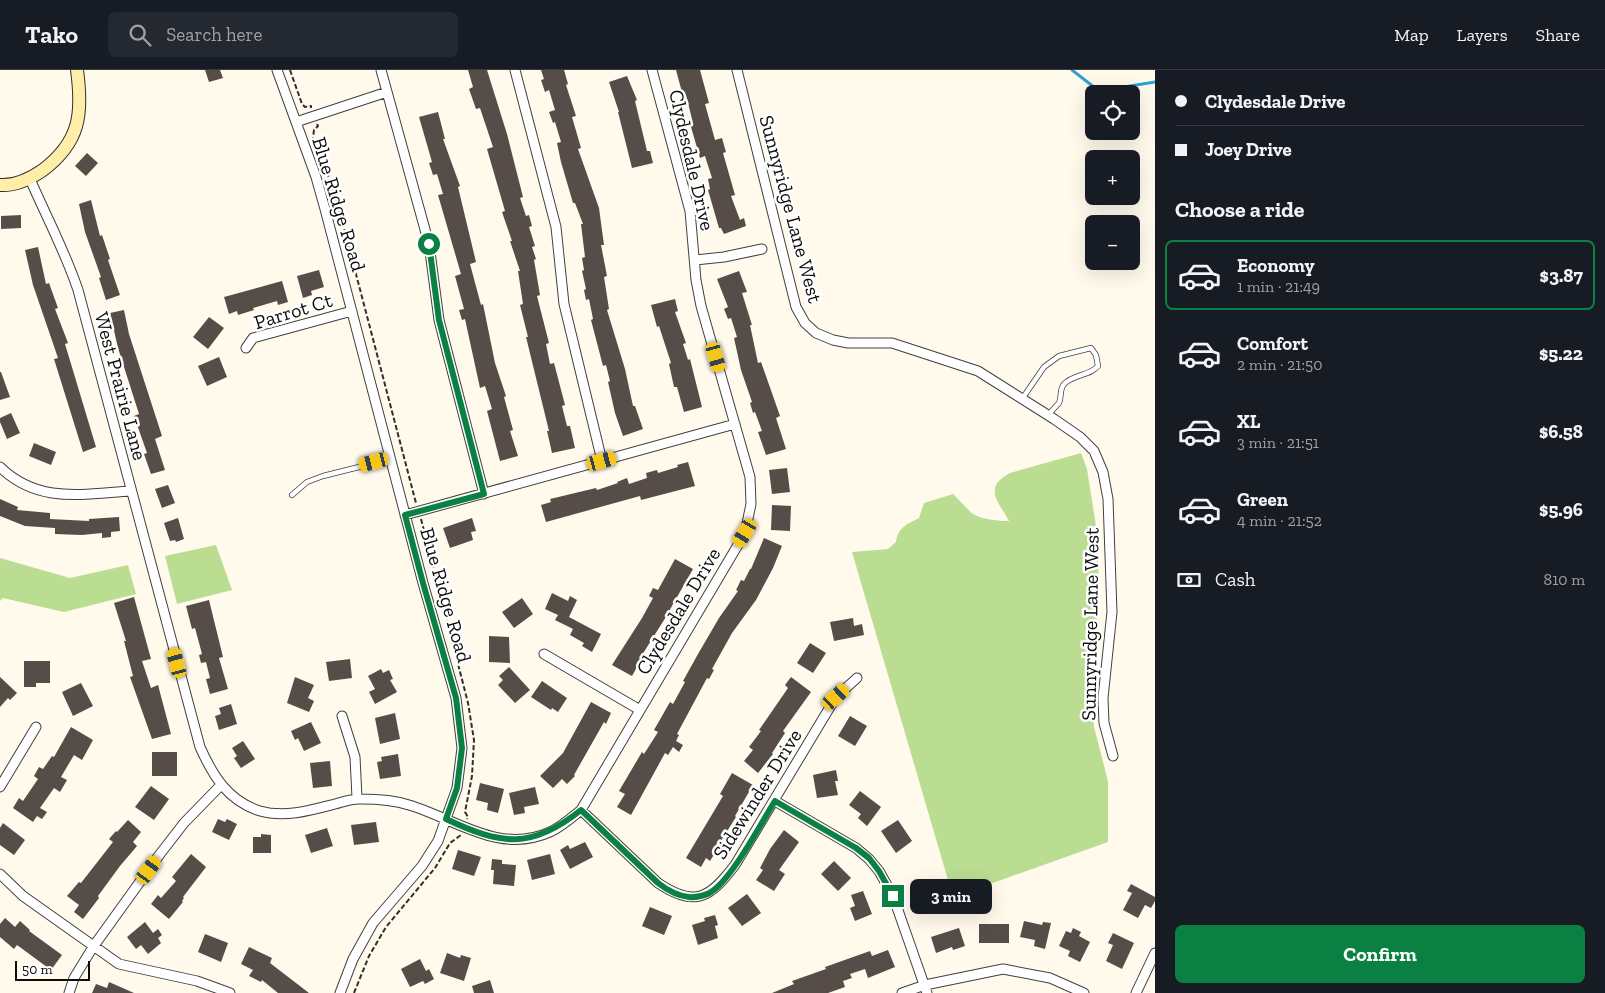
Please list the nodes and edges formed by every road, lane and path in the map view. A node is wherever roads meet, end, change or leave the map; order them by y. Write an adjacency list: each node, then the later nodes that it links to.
1 (77, 70): 11 (street)
2 (277, 70): 10 (street, Blue Ridge Road)
3 (290, 70): 9 (path)
4 (381, 70): 8 (street)
5 (515, 70): 21 (street)
6 (652, 70): 14 (street, Clydesdale Drive)
7 (737, 70): 17 (street, Sunnyridge Lane West)
8 (387, 92): 9 (street); 24 (street)
9 (314, 116): 10 (street); 26 (path)
10 (296, 122): 15 (street, Blue Ridge Road)
11 (30, 179): 12 (street); 23 (street, West Prairie Lane)
12 (0, 185)
13 (762, 248): 14 (street)
14 (695, 260): 19 (street, Clydesdale Drive)
15 (352, 311): 16 (street, Parrot Ct); 20 (street, Blue Ridge Road)
16 (246, 348)
17 (1022, 399): 18 (street, Sunnyridge Lane West); 18 (lane)
18 (1048, 415): 33 (street, Sunnyridge Lane West)
19 (735, 424): 21 (street); 30 (street, Clydesdale Drive)
20 (391, 459): 25 (lane); 27 (street, Blue Ridge Road)
21 (602, 461): 24 (street)
22 (0, 467): 23 (street)
23 (131, 491): 34 (street, West Prairie Lane)
24 (484, 494): 26 (street)
25 (292, 495)
26 (418, 512): 27 (street); 40 (path)
27 (405, 515): 39 (street, Blue Ridge Road)
28 (544, 654): 30 (street)
29 (857, 678): 37 (street, Sidewinder Drive)
30 (640, 710): 38 (street, Clydesdale Drive)
31 (342, 716): 36 (street)
32 (36, 728): 35 (street)
33 (1113, 756)
34 (221, 785): 36 (street, West Prairie Lane); 42 (street)
35 (0, 787)
36 (357, 798): 39 (street, Clydesdale Drive)
37 (775, 801): 38 (street, Sidewinder Drive); 44 (street)
38 (581, 810): 40 (street, Clydesdale Drive)
39 (446, 819): 40 (street, Clydesdale Drive); 47 (street, Blue Ridge Road)
40 (464, 827): 48 (path)
41 (0, 874): 42 (street)
42 (93, 947): 45 (street); 46 (street)
43 (1155, 953): 51 (street)
44 (926, 989): 49 (street); 50 (street)
45 (69, 993)
46 (230, 993)
47 (340, 993)
48 (354, 993)
49 (902, 993)
50 (1084, 993)
51 (1136, 993)

